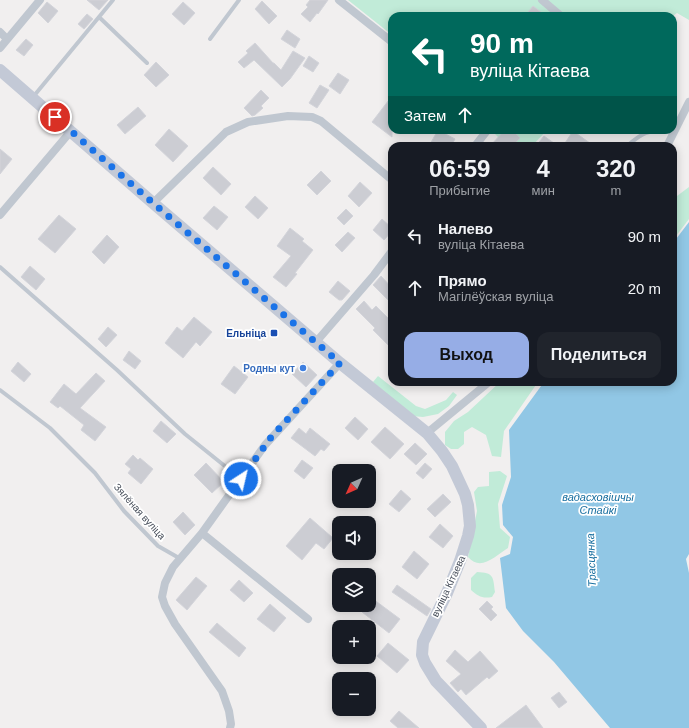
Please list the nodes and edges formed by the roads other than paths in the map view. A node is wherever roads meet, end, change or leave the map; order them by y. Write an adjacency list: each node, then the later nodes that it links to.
1 (40, 0): 9 (street)
2 (113, 0): 7 (lane)
3 (239, 0): 10 (lane)
4 (339, 0): 11 (street)
5 (542, 0): 6 (street)
6 (556, 12)
7 (99, 17): 13 (lane); 15 (lane)
8 (0, 32): 9 (street)
9 (7, 39): 12 (street)
10 (210, 39)
11 (388, 39)
12 (0, 48)
13 (147, 63)
14 (0, 70): 15 (main road, вуліца Кітаева)
15 (33, 98): 18 (main road, вуліца Кітаева)
16 (689, 102): 17 (street)
17 (677, 121)
18 (71, 131): 24 (main road, вуліца Кітаева); 25 (street)
19 (484, 134): 21 (street)
20 (642, 134): 22 (lane)
21 (478, 142)
22 (631, 142)
23 (388, 177): 24 (street)
24 (153, 203): 28 (main road, вуліца Кітаева)
25 (0, 215)
26 (388, 256): 28 (street)
27 (0, 267): 33 (lane)
28 (316, 342): 29 (main road, вуліца Кітаева)
29 (340, 363): 32 (main road, вуліца Кітаева); 33 (street)
30 (485, 386): 32 (street)
31 (0, 390): 35 (lane, Зялёная вуліца)
32 (427, 433): 38 (main road, вуліца Кітаева)
33 (241, 479): 34 (street)
34 (202, 533): 35 (street); 36 (street)
35 (180, 558): 37 (street)
36 (308, 619)
37 (230, 728)
38 (481, 728)

